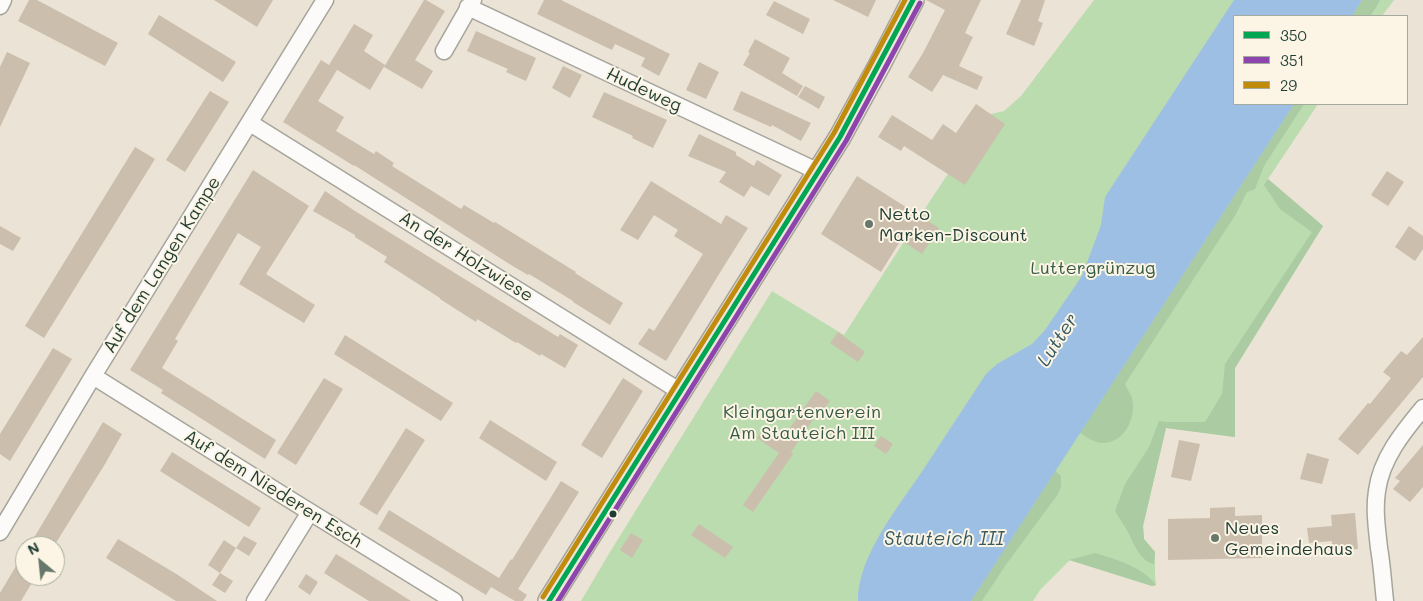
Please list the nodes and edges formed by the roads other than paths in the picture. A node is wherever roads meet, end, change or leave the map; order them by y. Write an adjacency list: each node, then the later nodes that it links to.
1 (3, 0): 5 (street)
2 (325, 0): 7 (street, Auf dem Langen Kampe)
3 (913, 0): 8 (main road)
4 (471, 4): 6 (street, Hudeweg); 8 (street, Hudeweg)
5 (0, 6)
6 (444, 51)
7 (250, 123): 9 (street, Auf dem Langen Kampe); 10 (street, An der Holzwiese)
8 (819, 172): 10 (main road)
9 (93, 376): 12 (street, Auf dem Niederen Esch); 13 (street, Auf dem Langen Kampe)
10 (681, 392): 16 (main road)
11 (1423, 408): 17 (street)
12 (310, 512): 14 (street); 15 (street, Auf dem Niederen Esch)
13 (0, 532)
14 (255, 601)
15 (454, 601)
16 (549, 601)
17 (1385, 601)

